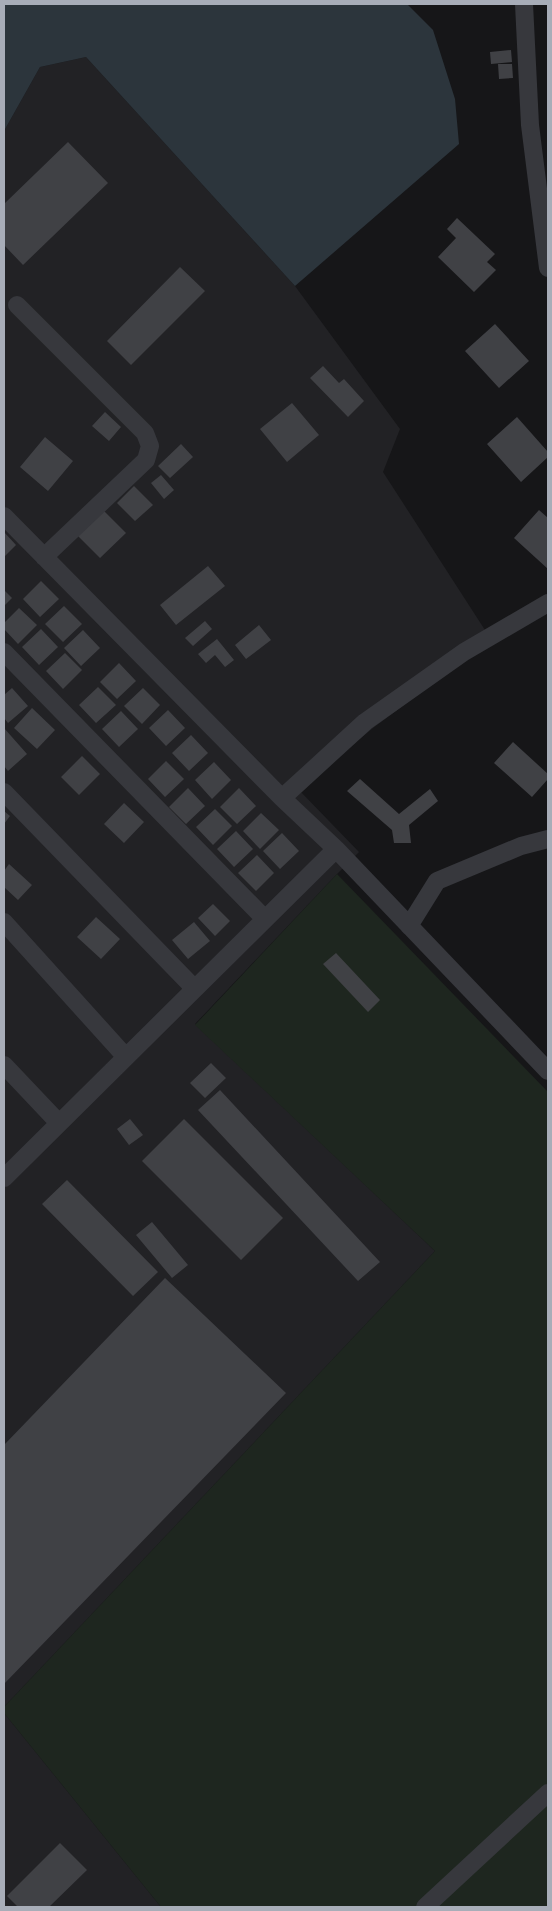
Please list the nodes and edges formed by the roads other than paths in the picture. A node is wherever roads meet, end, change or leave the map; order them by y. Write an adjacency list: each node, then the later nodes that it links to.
1 (524, 4): 2 (street)
2 (544, 202): 3 (street)
3 (548, 268)
4 (17, 305): 6 (street)
5 (4, 516): 6 (street)
6 (44, 556): 10 (street)
7 (548, 603): 10 (street)
8 (4, 652): 13 (street)
9 (4, 792): 16 (street)
10 (282, 798): 12 (street)
11 (548, 839): 15 (street)
12 (336, 849): 13 (street); 15 (street)
13 (265, 919): 16 (street)
14 (4, 922): 17 (street)
15 (409, 926): 19 (street)
16 (194, 988): 17 (street)
17 (125, 1056): 20 (street)
18 (4, 1065): 20 (street)
19 (548, 1071)
20 (58, 1122): 21 (street)
21 (4, 1178)
22 (548, 1793): 23 (street)
23 (425, 1907)

